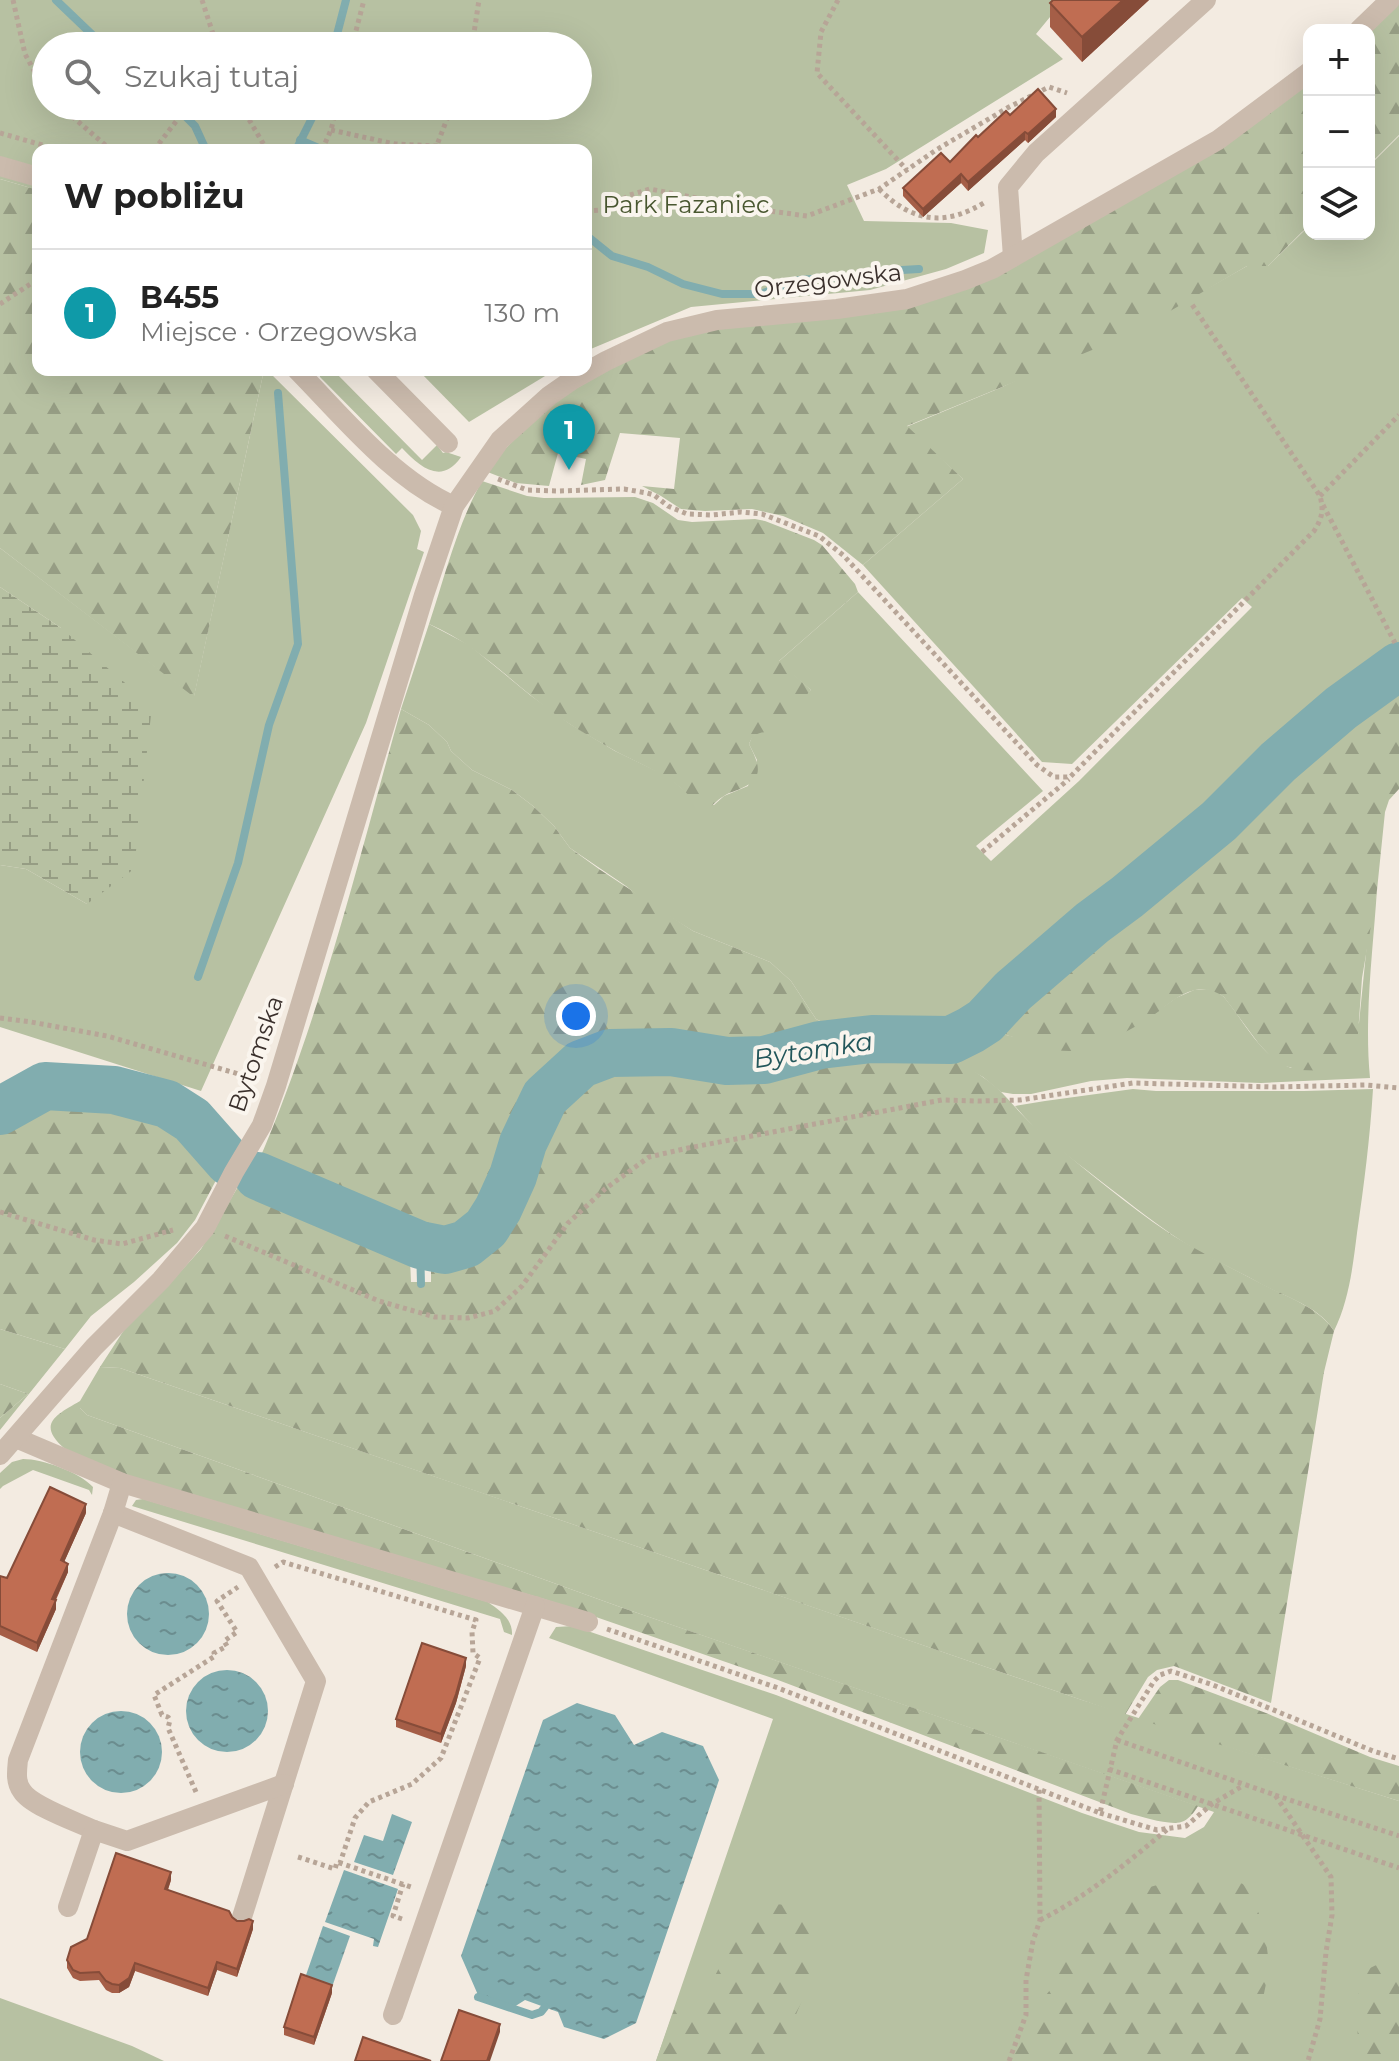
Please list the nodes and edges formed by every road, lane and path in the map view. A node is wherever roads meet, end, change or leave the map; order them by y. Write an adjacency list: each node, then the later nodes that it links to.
1 (13, 0): 12 (path)
2 (202, 0): 9 (path)
3 (364, 0): 10 (path)
4 (479, 0): 11 (path)
5 (838, 0): 30 (path)
6 (1206, 0): 14 (street)
7 (1390, 0): 8 (street)
8 (1365, 24)
9 (212, 32)
10 (356, 32)
11 (474, 32)
12 (32, 67)
13 (1303, 76): 35 (street, Orzegowska)
14 (1089, 105): 30 (path); 32 (street)
15 (76, 120): 23 (path)
16 (176, 120): 24 (path)
17 (249, 120): 25 (path)
18 (334, 120): 20 (path)
19 (447, 120): 28 (path)
20 (331, 130): 26 (path); 27 (path)
21 (0, 133): 22 (path)
22 (39, 144)
23 (104, 144)
24 (158, 144)
25 (263, 144)
26 (325, 144)
27 (395, 144)
28 (438, 144)
29 (0, 166): 31 (street)
30 (907, 170): 33 (path)
31 (32, 175)
32 (1008, 187): 33 (path); 35 (street)
33 (879, 189): 34 (path)
34 (592, 211)
35 (1013, 257): 39 (street, Orzegowska)
36 (32, 283): 38 (path)
37 (1191, 303): 46 (path)
38 (0, 304)
39 (592, 370)
40 (303, 376): 48 (street)
41 (382, 376): 44 (street)
42 (582, 376): 45 (street, Orzegowska)
43 (1399, 415): 46 (path)
44 (448, 443)
45 (478, 472): 48 (street, Orzegowska); 51 (path)
46 (1320, 496): 47 (path)
47 (1322, 504): 50 (path); 51 (path)
48 (454, 506): 49 (street, Orzegowska)
49 (424, 595): 54 (street, Bytomska)
50 (1395, 643)
51 (1076, 773): 52 (path)
52 (982, 852)
53 (0, 1018): 54 (path)
54 (276, 1086): 57 (street, Bytomska)
55 (1399, 1088): 57 (path)
56 (0, 1212): 57 (path)
57 (205, 1228): 58 (street, Bytomska)
58 (16, 1438): 59 (street, Bytomska); 60 (street)
59 (0, 1455)
60 (122, 1483): 61 (street); 64 (street)
61 (113, 1513): 69 (street); 77 (street)
62 (270, 1569): 81 (path)
63 (235, 1589): 73 (path)
64 (535, 1606): 65 (street); 87 (street)
65 (588, 1622): 71 (path)
66 (1117, 1740): 67 (path); 68 (path); 70 (path)
67 (1399, 1759)
68 (1109, 1769): 74 (path); 75 (path)
69 (284, 1784): 77 (street); 84 (street)
70 (1244, 1785): 72 (path); 74 (path)
71 (1039, 1788): 75 (path); 86 (path)
72 (1275, 1795): 78 (path); 79 (path)
73 (198, 1799)
74 (1212, 1804): 76 (path); 78 (path)
75 (1100, 1813): 76 (path)
76 (1169, 1828): 86 (path)
77 (94, 1830): 83 (street)
78 (1302, 1835): 82 (path); 89 (path)
79 (1399, 1836)
80 (298, 1857): 81 (path)
81 (340, 1863): 85 (path)
82 (1399, 1868)
83 (68, 1907)
84 (242, 1917)
85 (400, 1919)
86 (1040, 1920): 88 (path)
87 (393, 2015)
88 (1009, 2061)
89 (1308, 2061)

